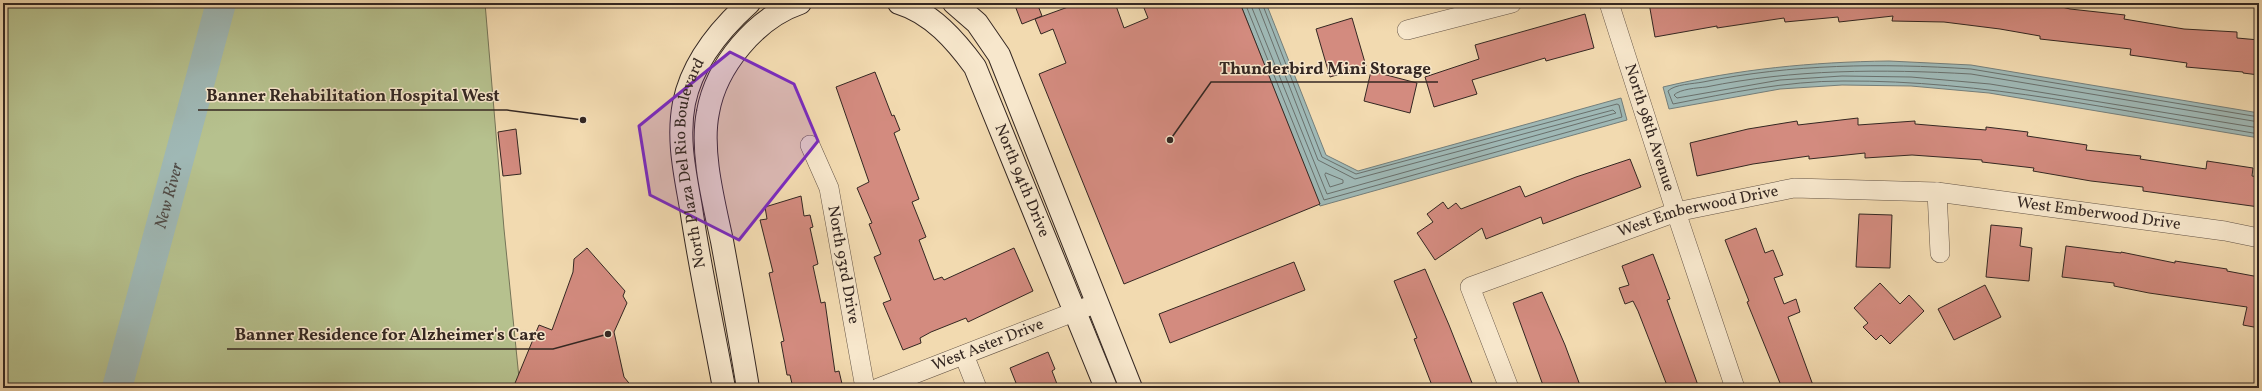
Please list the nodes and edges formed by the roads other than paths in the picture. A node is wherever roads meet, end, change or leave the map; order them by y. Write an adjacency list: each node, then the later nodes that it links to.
1 (750, 3): 16 (street, North Plaza Del Rio Boulevard)
2 (800, 3): 17 (street, North Plaza Del Rio Boulevard)
3 (899, 3): 14 (street, North 94th Drive)
4 (954, 3): 13 (street, North 94th Drive)
5 (1512, 3): 7 (street)
6 (1609, 3): 10 (street, North 98th Avenue)
7 (1408, 30)
8 (810, 145): 18 (street, North 93rd Drive)
9 (1937, 192): 10 (street, West Emberwood Drive); 11 (street, West Emberwood Drive); 12 (street)
10 (1676, 212): 23 (street, West Emberwood Drive); 24 (street, North 98th Avenue)
11 (2259, 238)
12 (1940, 253)
13 (1097, 302): 14 (street, West Aster Drive); 22 (street, North 94th Drive)
14 (1075, 311): 15 (street, West Aster Drive); 21 (street, North 94th Drive)
15 (964, 355): 19 (street, West Aster Drive); 20 (street)
16 (724, 388)
17 (748, 388)
18 (866, 388)
19 (878, 388)
20 (977, 388)
21 (1106, 388)
22 (1131, 388)
23 (1509, 388)
24 (1735, 388)

